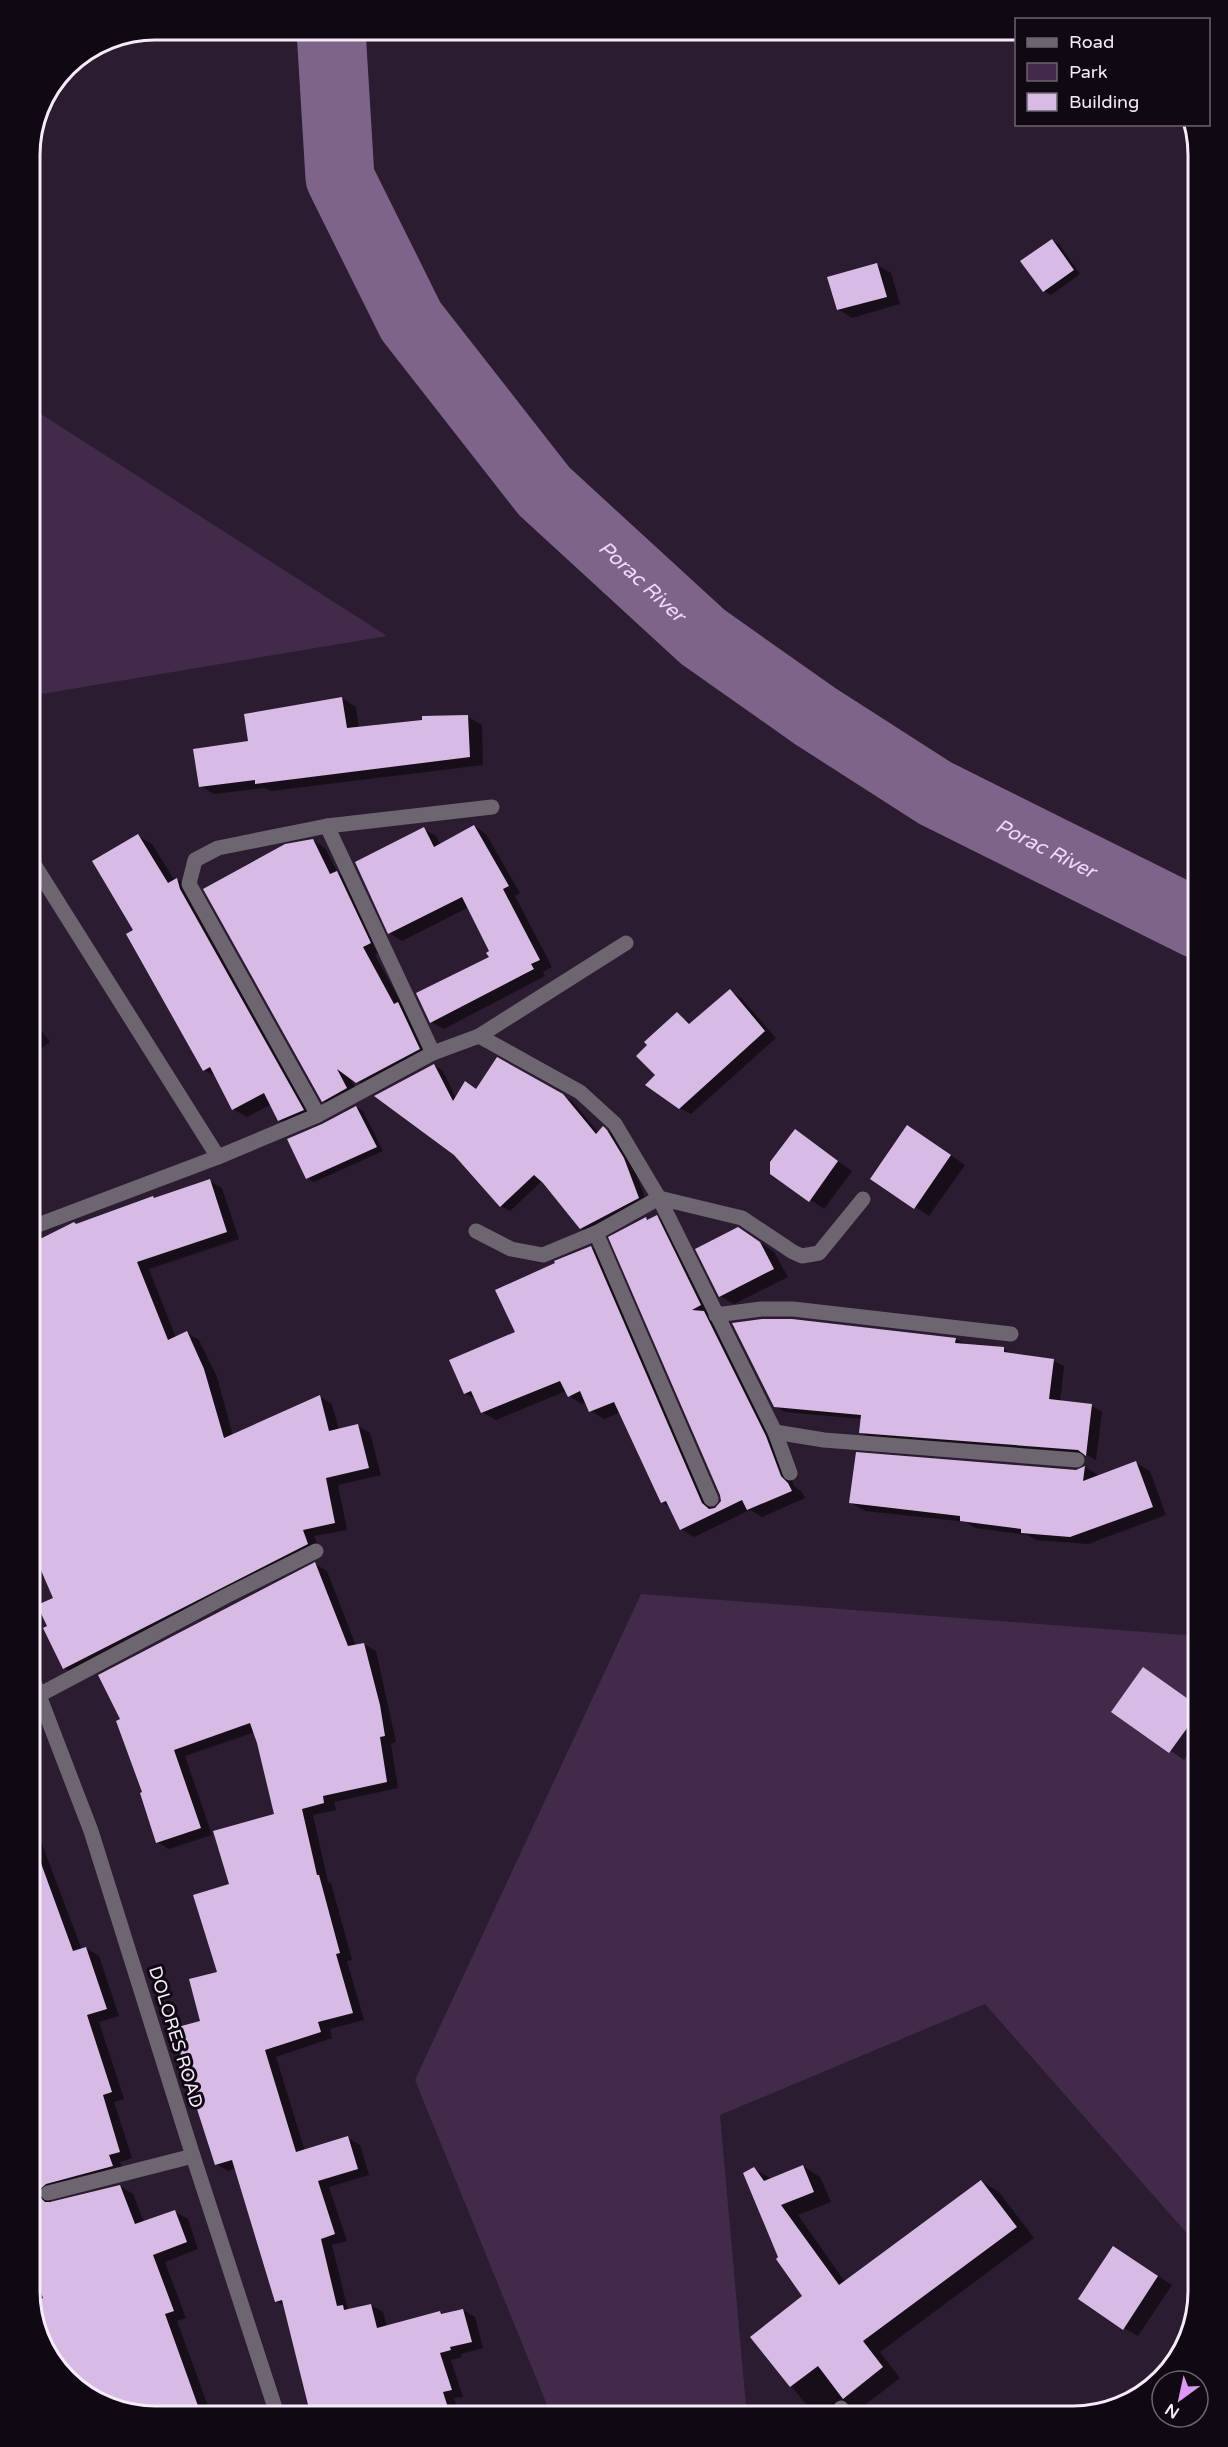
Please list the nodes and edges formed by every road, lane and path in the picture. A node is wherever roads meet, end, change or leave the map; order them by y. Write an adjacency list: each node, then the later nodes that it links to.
1 (492, 807): 2 (street)
2 (327, 826): 6 (street); 7 (street)
3 (41, 875): 8 (street)
4 (626, 943): 5 (street)
5 (479, 1036): 6 (street); 9 (street)
6 (433, 1053): 7 (street)
7 (318, 1115): 8 (street)
8 (218, 1157): 11 (street)
9 (659, 1198): 10 (street); 13 (street); 14 (street)
10 (863, 1200)
11 (40, 1224)
12 (477, 1231): 13 (street)
13 (596, 1233): 19 (street)
14 (716, 1315): 15 (street); 16 (street)
15 (1011, 1334)
16 (775, 1432): 17 (street); 18 (street)
17 (1077, 1460)
18 (790, 1473)
19 (711, 1499)
20 (316, 1551): 21 (street)
21 (40, 1694)
22 (40, 1698): 23 (street, DOLORES ROAD)
23 (193, 2156): 24 (street); 25 (street, DOLORES ROAD)
24 (48, 2193)
25 (274, 2406)

